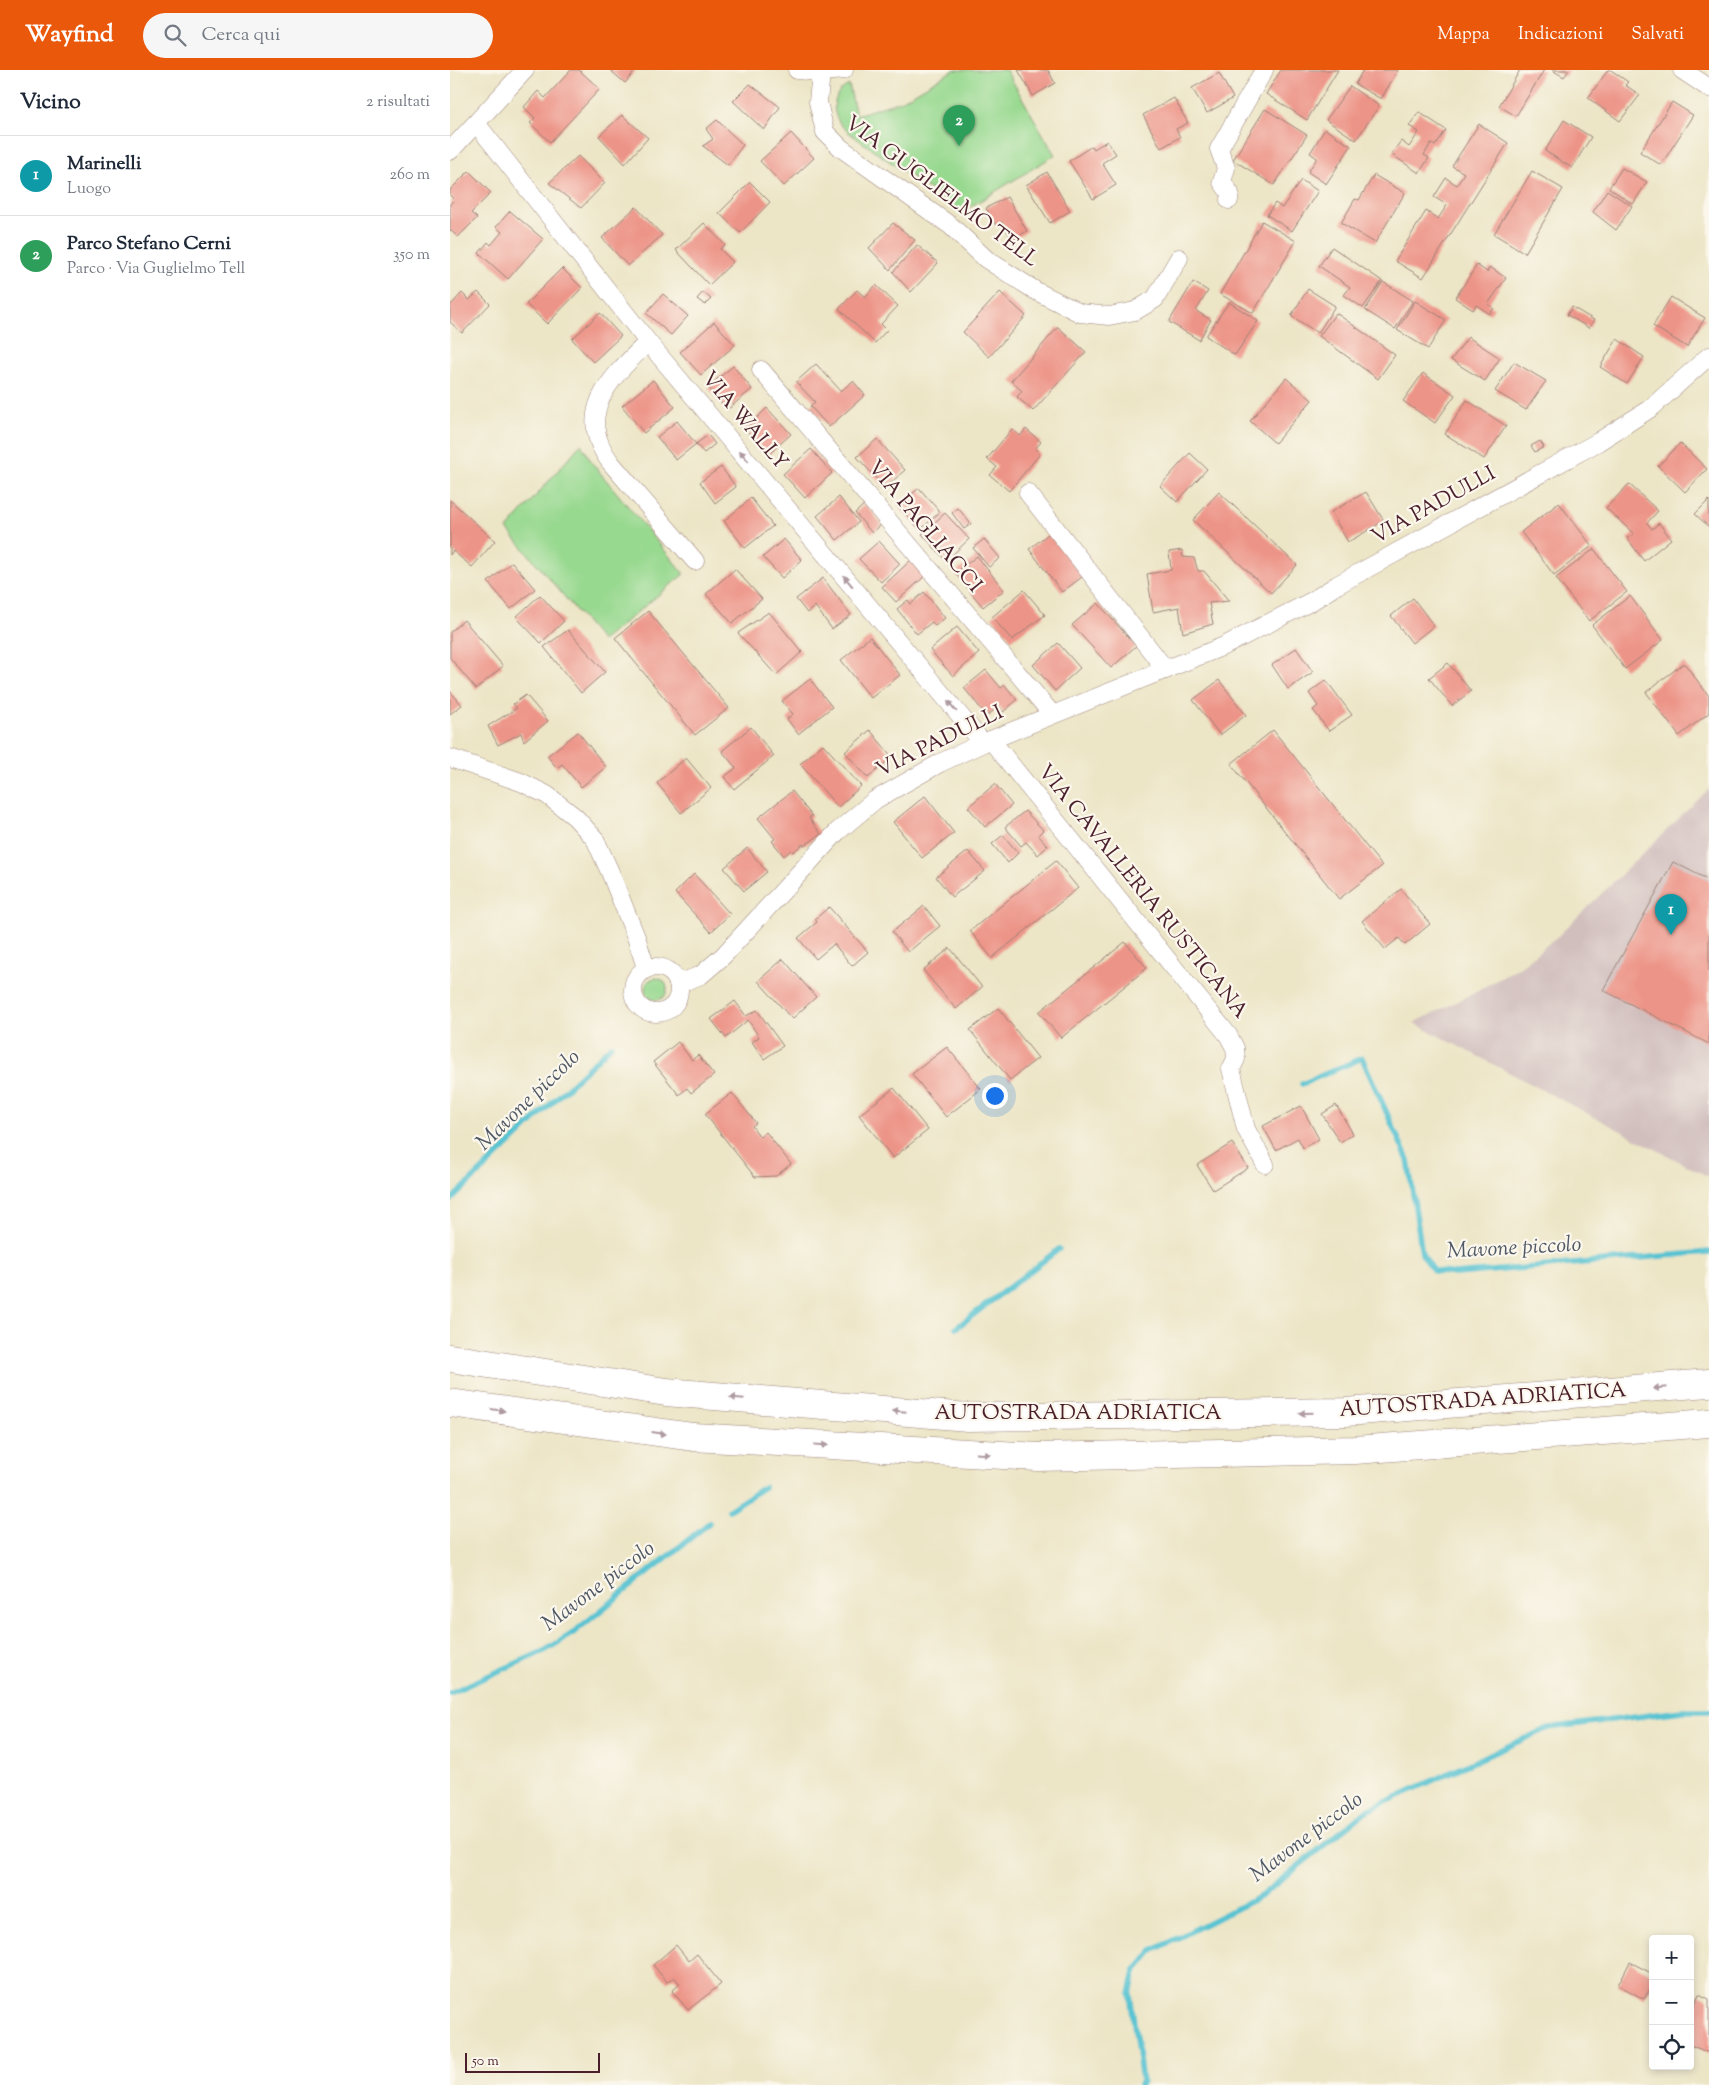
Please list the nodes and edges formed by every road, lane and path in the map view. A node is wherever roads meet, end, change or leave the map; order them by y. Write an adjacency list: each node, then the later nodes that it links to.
1 (525, 70): 8 (street)
2 (798, 70): 6 (street)
3 (844, 70): 6 (street)
4 (1264, 70): 10 (street)
5 (1682, 70): 7 (street)
6 (821, 72): 11 (street, VIA GUGLIELMO TELL)
7 (1709, 88)
8 (476, 123): 9 (street); 12 (street, VIA WALLY)
9 (450, 151)
10 (1230, 200)
11 (1179, 258)
12 (648, 342): 16 (street); 19 (street, VIA WALLY, one-way to 12)
13 (1709, 356): 17 (street, VIA PADULLI)
14 (761, 370): 18 (street, VIA PAGLIACCI)
15 (1028, 493): 17 (street)
16 (695, 561)
17 (1166, 670): 18 (street, VIA PADULLI)
18 (1052, 714): 19 (street, VIA PADULLI)
19 (987, 742): 22 (street, VIA PADULLI); 23 (street, VIA CAVALLERIA RUSTICANA)
20 (450, 758): 21 (street)
21 (646, 968): 22 (street); 22 (street)
22 (678, 984)
23 (1265, 1164)
24 (450, 1358): 25 (highway, AUTOSTRADA ADRIATICA, one-way to 24)
25 (1709, 1383)
26 (450, 1403): 27 (highway, AUTOSTRADA ADRIATICA, one-way to 27)
27 (1709, 1423)

